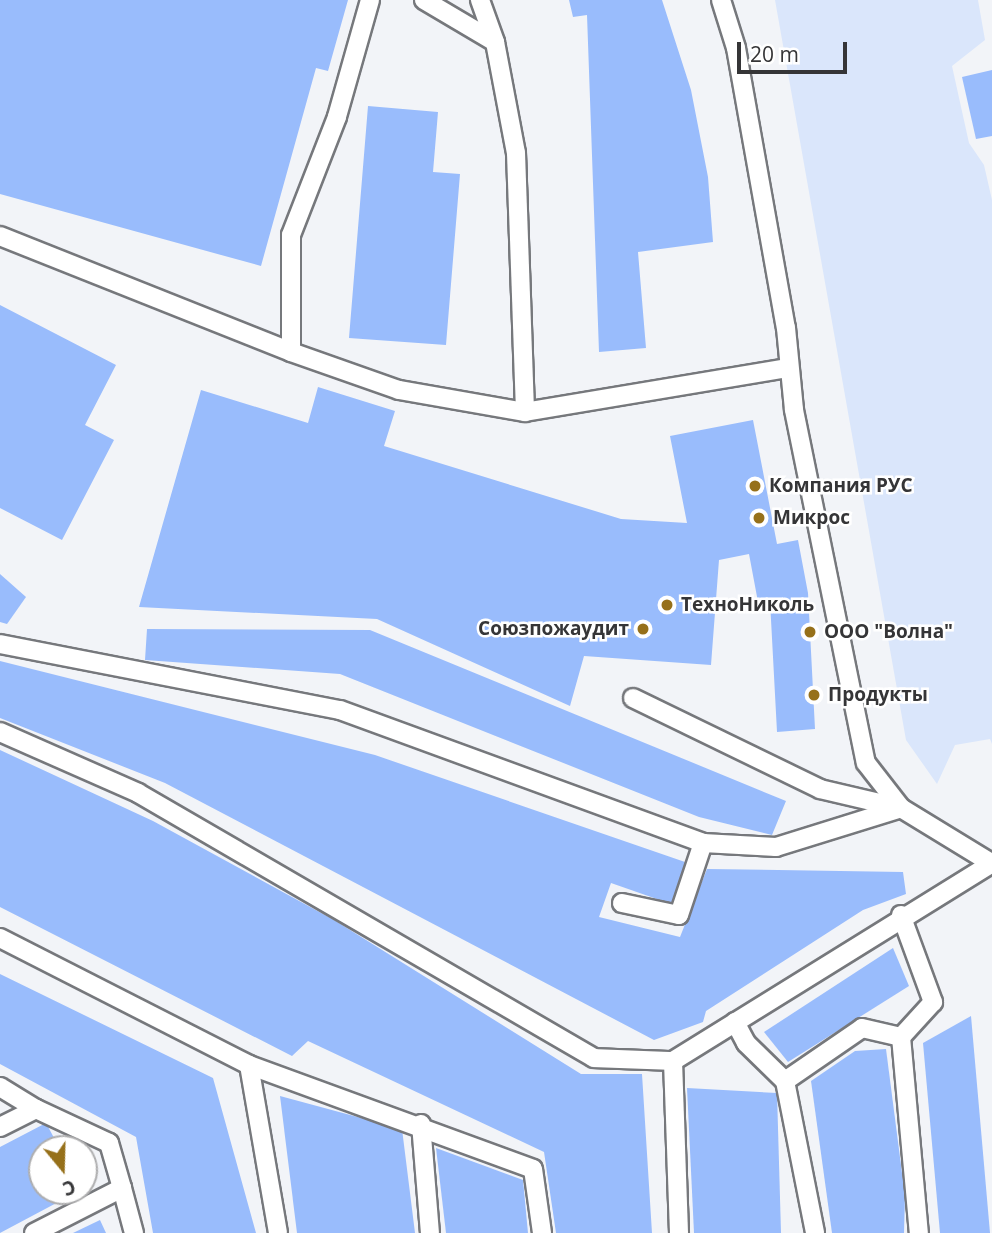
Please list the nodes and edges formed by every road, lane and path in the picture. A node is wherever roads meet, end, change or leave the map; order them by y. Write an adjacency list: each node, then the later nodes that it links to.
1 (370, 0): 7 (lane)
2 (424, 0): 5 (lane)
3 (480, 0): 5 (lane)
4 (721, 0): 8 (lane)
5 (495, 42): 9 (lane)
6 (0, 236): 7 (lane)
7 (291, 352): 9 (lane)
8 (788, 368): 9 (lane); 13 (lane)
9 (525, 412)
10 (0, 645): 14 (lane)
11 (633, 698): 13 (lane)
12 (0, 732): 21 (lane)
13 (901, 808): 14 (lane); 15 (lane)
14 (703, 844): 16 (lane)
15 (992, 863): 17 (lane)
16 (622, 903)
17 (901, 915): 19 (lane); 20 (lane)
18 (0, 938): 22 (lane)
19 (735, 1022): 21 (lane); 23 (lane)
20 (901, 1037): 23 (lane); 36 (lane)
21 (673, 1061): 34 (lane)
22 (249, 1065): 26 (lane); 31 (lane)
23 (785, 1081): 35 (lane)
24 (0, 1087): 25 (lane)
25 (36, 1109): 27 (lane); 28 (lane)
26 (421, 1124): 32 (lane); 33 (lane)
27 (0, 1127)
28 (122, 1188): 29 (lane); 30 (lane)
29 (34, 1233)
30 (134, 1233)
31 (278, 1233)
32 (430, 1233)
33 (542, 1233)
34 (679, 1233)
35 (815, 1233)
36 (919, 1233)

